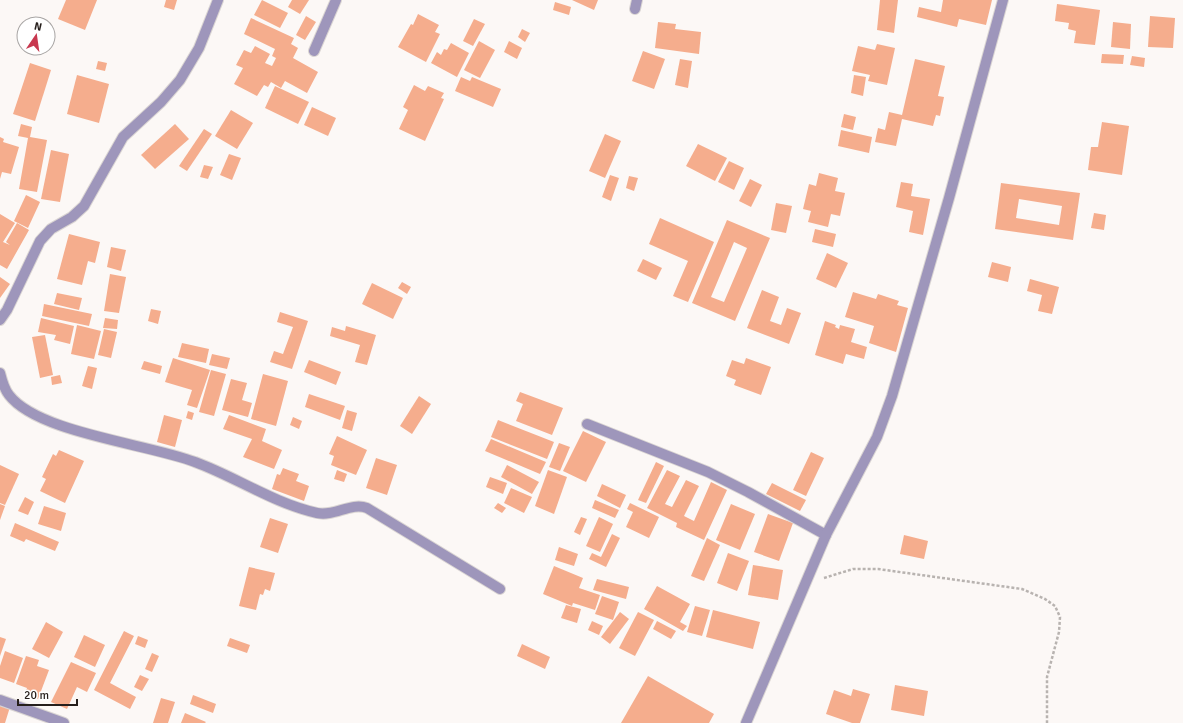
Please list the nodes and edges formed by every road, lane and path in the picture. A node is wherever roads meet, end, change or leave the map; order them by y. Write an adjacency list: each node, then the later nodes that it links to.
1 (218, 0): 5 (street)
2 (336, 0): 4 (street)
3 (1003, 0): 8 (street)
4 (314, 51)
5 (0, 320)
6 (0, 373): 10 (street)
7 (587, 424): 8 (street)
8 (826, 535): 9 (street)
9 (805, 585): 13 (street); 14 (path)
10 (500, 589)
11 (0, 700): 12 (street)
12 (64, 723)
13 (746, 723)
14 (1047, 723)

